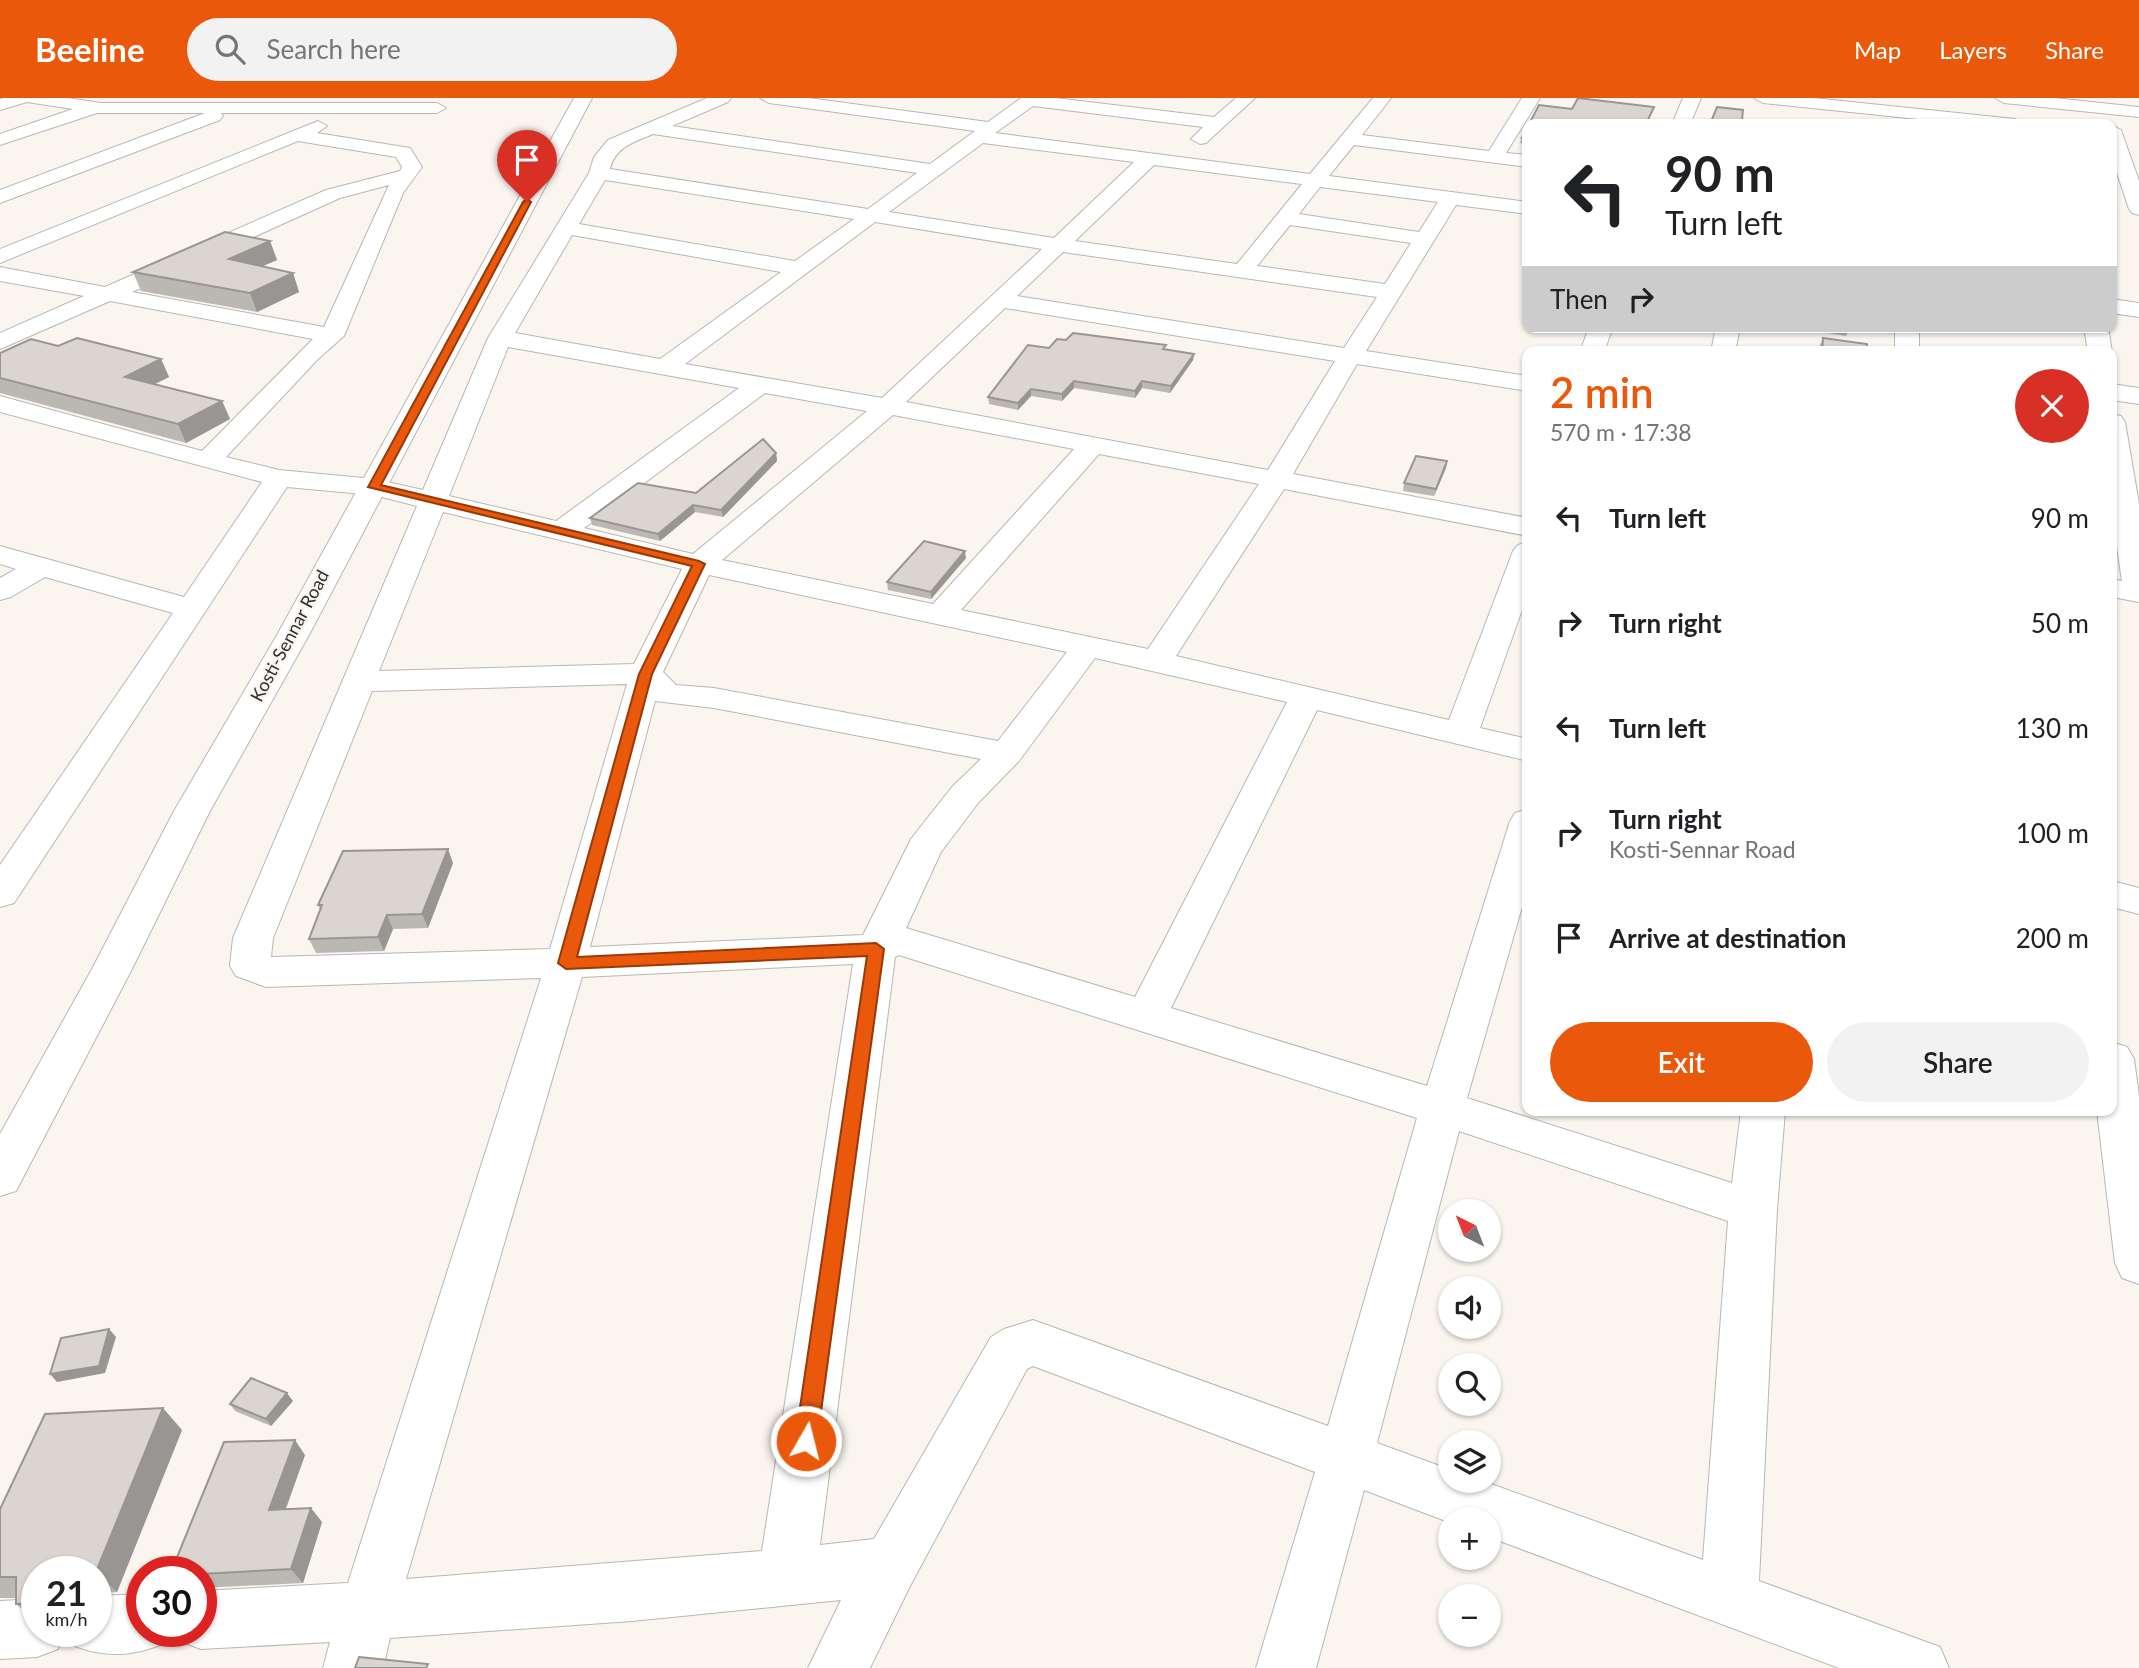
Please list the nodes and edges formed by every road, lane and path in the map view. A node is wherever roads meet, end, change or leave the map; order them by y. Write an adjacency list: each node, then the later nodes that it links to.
1 (22, 98): 21 (main road)
2 (32, 98): 23 (main road)
3 (123, 98): 23 (main road)
4 (178, 98): 25 (main road)
5 (261, 98): 24 (main road)
6 (583, 98): 90 (main road, Kosti-Sennar Road)
7 (722, 98): 33 (main road)
8 (769, 98): 34 (main road)
9 (1172, 98): 27 (main road)
10 (1246, 98): 32 (main road)
11 (1382, 98): 38 (main road)
12 (1531, 98): 42 (main road)
13 (1692, 98): 29 (main road)
14 (1763, 98): 19 (main road)
15 (1973, 98): 31 (main road)
16 (2004, 98): 18 (main road)
17 (1030, 99): 27 (main road); 34 (main road)
18 (2062, 101): 28 (main road)
19 (1839, 102): 30 (main road)
20 (432, 103): 22 (main road); 40 (main road)
21 (0, 105)
22 (365, 106): 24 (main road); 36 (main road)
23 (96, 107): 25 (main road); 39 (main road)
24 (238, 107): 25 (main road); 49 (main road)
25 (151, 108)
26 (2139, 112): 28 (main road)
27 (1152, 115): 32 (main road)
28 (2110, 117)
29 (1683, 119)
30 (1954, 119)
31 (1974, 119)
32 (1218, 123): 45 (main road)
33 (648, 128): 46 (main road); 47 (main road)
34 (987, 133): 43 (main road); 46 (main road)
35 (2117, 134): 37 (main road)
36 (295, 135): 40 (main road); 53 (main road)
37 (2139, 138)
38 (1350, 139): 42 (main road); 50 (main road)
39 (0, 140)
40 (411, 141): 48 (main road)
41 (2117, 145): 57 (main road)
42 (1494, 157): 44 (main road)
43 (1150, 158): 45 (main road); 62 (main road)
44 (1522, 160)
45 (1175, 161): 50 (main road)
46 (935, 170): 58 (main road)
47 (599, 173): 58 (main road); 60 (main road)
48 (405, 175): 69 (main road); 75 (main road)
49 (53, 177): 51 (main road); 54 (main road)
50 (1316, 180): 55 (main road); 59 (main road)
51 (89, 184)
52 (113, 188): 53 (main road)
53 (149, 195): 63 (main road)
54 (0, 197)
55 (1451, 197): 56 (main road); 61 (main road)
56 (1522, 207)
57 (2139, 209)
58 (873, 215): 62 (main road); 64 (main road)
59 (1286, 218): 61 (main road); 65 (main road)
60 (568, 228): 64 (main road); 76 (main road)
61 (1426, 239): 68 (main road)
62 (1059, 245): 65 (main road); 71 (main road)
63 (0, 257)
64 (797, 268): 78 (main road)
65 (1242, 271): 68 (main road)
66 (0, 274): 67 (main road)
67 (35, 281): 69 (main road); 70 (main road)
68 (1391, 292): 77 (main road)
69 (103, 294): 74 (main road); 75 (main road)
70 (0, 296)
71 (999, 300): 77 (main road); 84 (main road)
72 (2117, 307): 73 (main road)
73 (2139, 310)
74 (7, 334)
75 (332, 336): 87 (main road)
76 (500, 338): 78 (main road); 91 (main road)
77 (1350, 356): 79 (main road); 89 (main road)
78 (665, 367): 80 (main road)
79 (1522, 383)
80 (759, 385): 84 (main road); 93 (main road)
81 (2117, 393): 82 (main road)
82 (2139, 396)
83 (0, 404): 87 (main road)
84 (887, 407): 85 (main road); 95 (main road)
85 (1093, 444): 89 (main road); 101 (main road)
86 (2117, 454): 98 (main road)
87 (208, 461): 88 (main road)
88 (279, 478): 90 (main road); 100 (main road)
89 (1277, 478): 92 (main road); 103 (main road)
90 (374, 487): 91 (main road); 120 (main road, Kosti-Sennar Road)
91 (433, 502): 93 (main road); 105 (main road)
92 (1522, 526)
93 (561, 531): 95 (main road)
94 (0, 555): 96 (main road)
95 (699, 564): 101 (main road); 104 (main road)
96 (42, 566): 99 (main road); 100 (main road)
97 (1522, 567): 107 (main road)
98 (2117, 589)
99 (0, 591)
100 (193, 608): 111 (main road)
101 (940, 615): 102 (main road)
102 (1087, 648): 103 (main road); 109 (main road)
103 (1156, 661): 106 (main road)
104 (646, 674): 105 (main road); 109 (main road); 115 (main road)
105 (357, 681): 115 (main road)
106 (1306, 698): 107 (main road); 116 (main road)
107 (1461, 733): 108 (main road)
108 (1522, 748)
109 (1007, 753): 114 (main road)
110 (1520, 874): 118 (main road)
111 (0, 894)
112 (2117, 895): 113 (main road)
113 (2139, 901)
114 (876, 949): 115 (main road); 116 (main road); 125 (main road)
115 (566, 963): 127 (main road)
116 (1145, 1018): 118 (main road)
117 (2117, 1097): 122 (main road)
118 (1442, 1108): 121 (main road); 123 (main road)
119 (1762, 1116): 121 (main road)
120 (6, 1152)
121 (1753, 1209): 126 (main road)
122 (2139, 1263)
123 (1345, 1459): 124 (main road); 126 (main road); 133 (main road)
124 (890, 1566): 125 (main road); 132 (main road)
125 (787, 1578): 127 (main road)
126 (1729, 1598): 134 (main road)
127 (368, 1611): 128 (main road); 131 (main road)
128 (217, 1619)
129 (21, 1629): 130 (main road)
130 (0, 1630)
131 (353, 1668)
132 (838, 1668)
133 (1286, 1668)
134 (1919, 1668)

